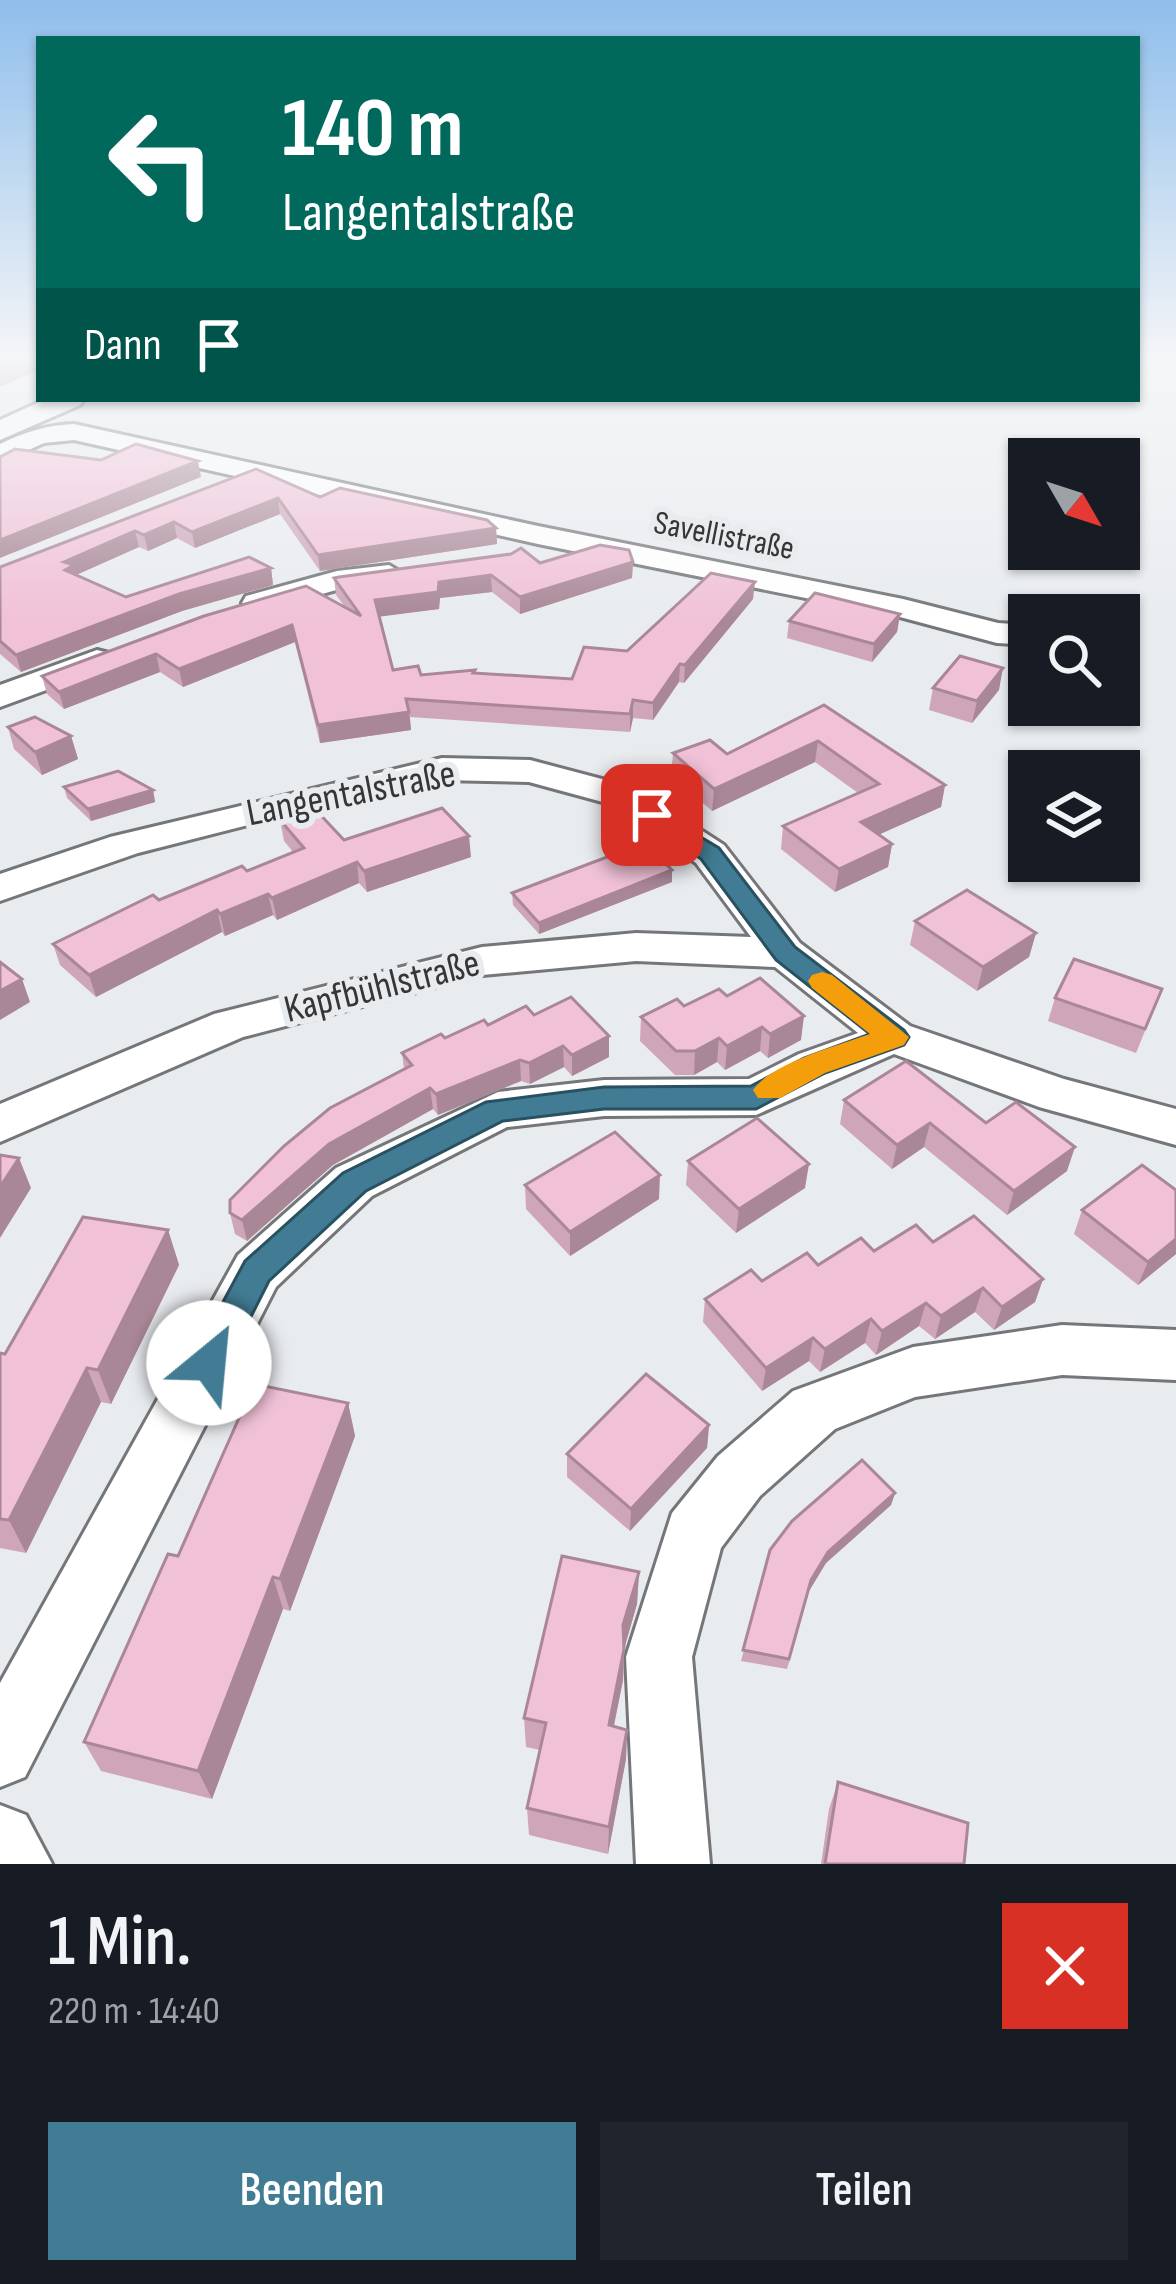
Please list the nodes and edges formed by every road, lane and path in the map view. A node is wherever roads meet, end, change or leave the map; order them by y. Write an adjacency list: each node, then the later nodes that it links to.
1 (131, 447): 2 (street, Savellistraße)
2 (249, 471): 3 (street); 4 (street, Savellistraße)
3 (210, 490)
4 (538, 535): 5 (street); 8 (street, Savellistraße)
5 (501, 560)
6 (431, 570): 7 (street)
7 (236, 610)
8 (1008, 633)
9 (130, 647): 10 (street)
10 (0, 697)
11 (0, 888): 12 (street, Langentalstraße)
12 (785, 953): 13 (street, Langentalstraße); 14 (street, Kapfbühlstraße)
13 (894, 1037): 15 (street, Langentalstraße); 17 (street)
14 (0, 1124)
15 (1176, 1127)
16 (1176, 1355): 20 (street)
17 (0, 1752)
18 (0, 1840): 19 (street)
19 (15, 1864)
20 (674, 1864)

